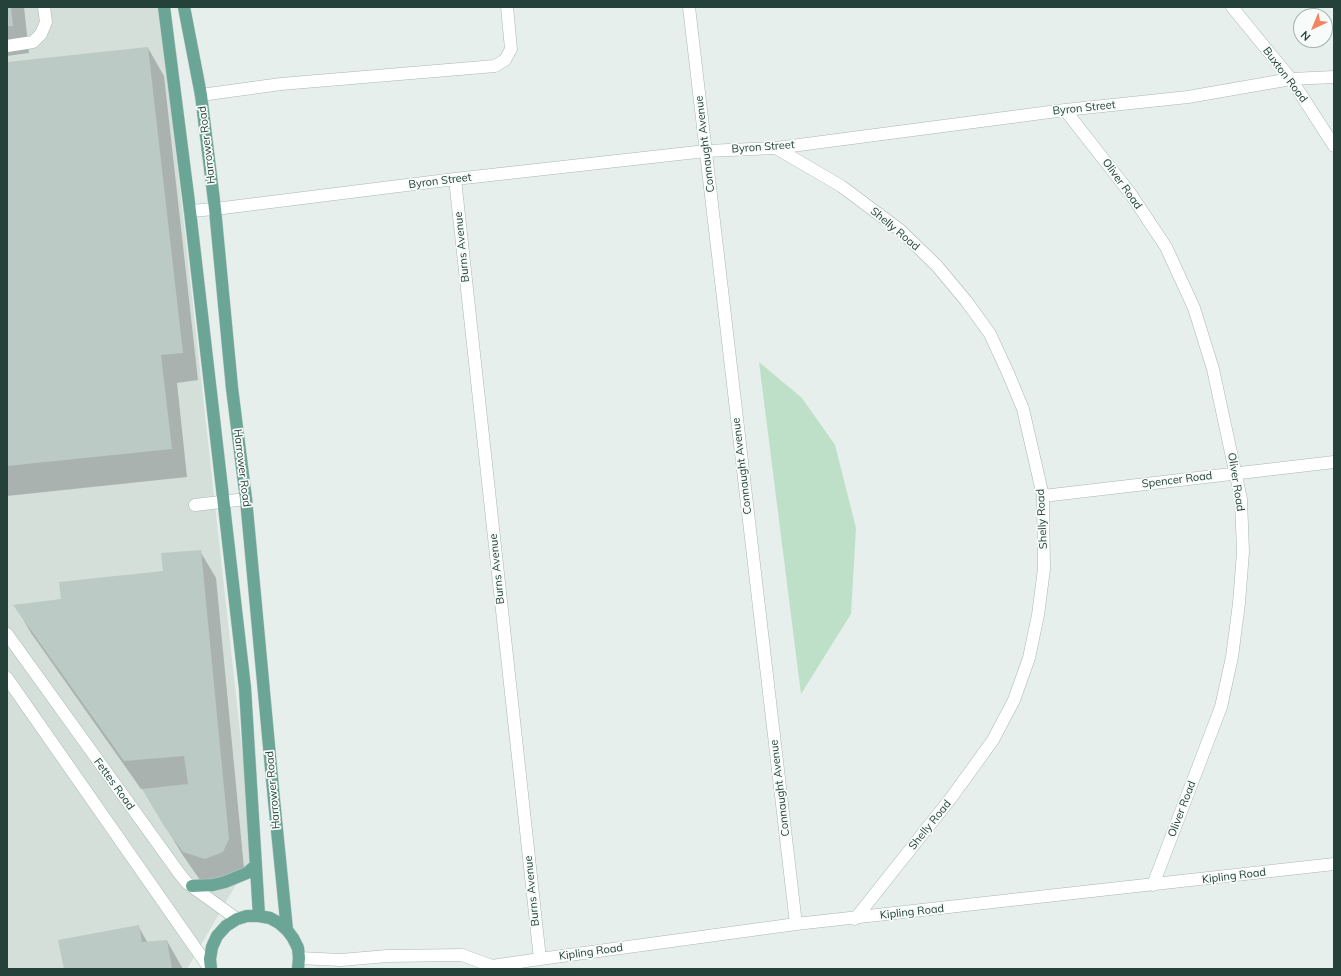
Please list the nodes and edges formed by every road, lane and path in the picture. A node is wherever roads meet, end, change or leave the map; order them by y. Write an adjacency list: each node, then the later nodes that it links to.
1 (44, 7): 7 (street)
2 (164, 7): 17 (main road, Harrower Road)
3 (184, 7): 10 (main road, Harrower Road)
4 (507, 7): 10 (street)
5 (689, 7): 14 (street, Connaught Avenue)
6 (1232, 7): 9 (street, Buxton Road)
7 (7, 46)
8 (1334, 77): 9 (street, Byron Street)
9 (1291, 79): 11 (street, Byron Street); 12 (street, Buxton Road)
10 (201, 95): 16 (main road, Harrower Road)
11 (1065, 110): 13 (street, Byron Street); 19 (street, Oliver Road)
12 (1334, 146)
13 (776, 148): 14 (street, Byron Street); 20 (street, Shelly Road)
14 (706, 151): 15 (street, Byron Street); 33 (street, Connaught Avenue)
15 (455, 179): 16 (street, Byron Street); 35 (street, Burns Avenue)
16 (215, 209): 17 (street, Byron Street); 21 (main road, Harrower Road)
17 (190, 211): 22 (main road, Harrower Road)
18 (1334, 462): 19 (street, Spencer Road)
19 (1236, 473): 20 (street, Spencer Road); 28 (street, Oliver Road)
20 (1044, 496): 32 (street, Shelly Road)
21 (246, 500): 22 (street); 34 (main road, Harrower Road)
22 (224, 502): 23 (street); 27 (main road, Harrower Road)
23 (195, 505)
24 (7, 634): 29 (street, Fettes Road)
25 (7, 678): 38 (street)
26 (1334, 864): 28 (street, Kipling Road)
27 (256, 865): 29 (main road); 30 (main road, Harrower Road)
28 (1153, 885): 32 (street, Kipling Road)
29 (192, 886): 31 (street, Fettes Road)
30 (259, 916): 31 (main road); 34 (main road)
31 (237, 919): 38 (main road)
32 (855, 919): 33 (street, Kipling Road)
33 (796, 924): 35 (street, Kipling Road)
34 (287, 930): 36 (main road)
35 (540, 959): 37 (street, Kipling Road)
36 (299, 963): 37 (street, Kipling Road)
37 (489, 968)
38 (211, 969)

